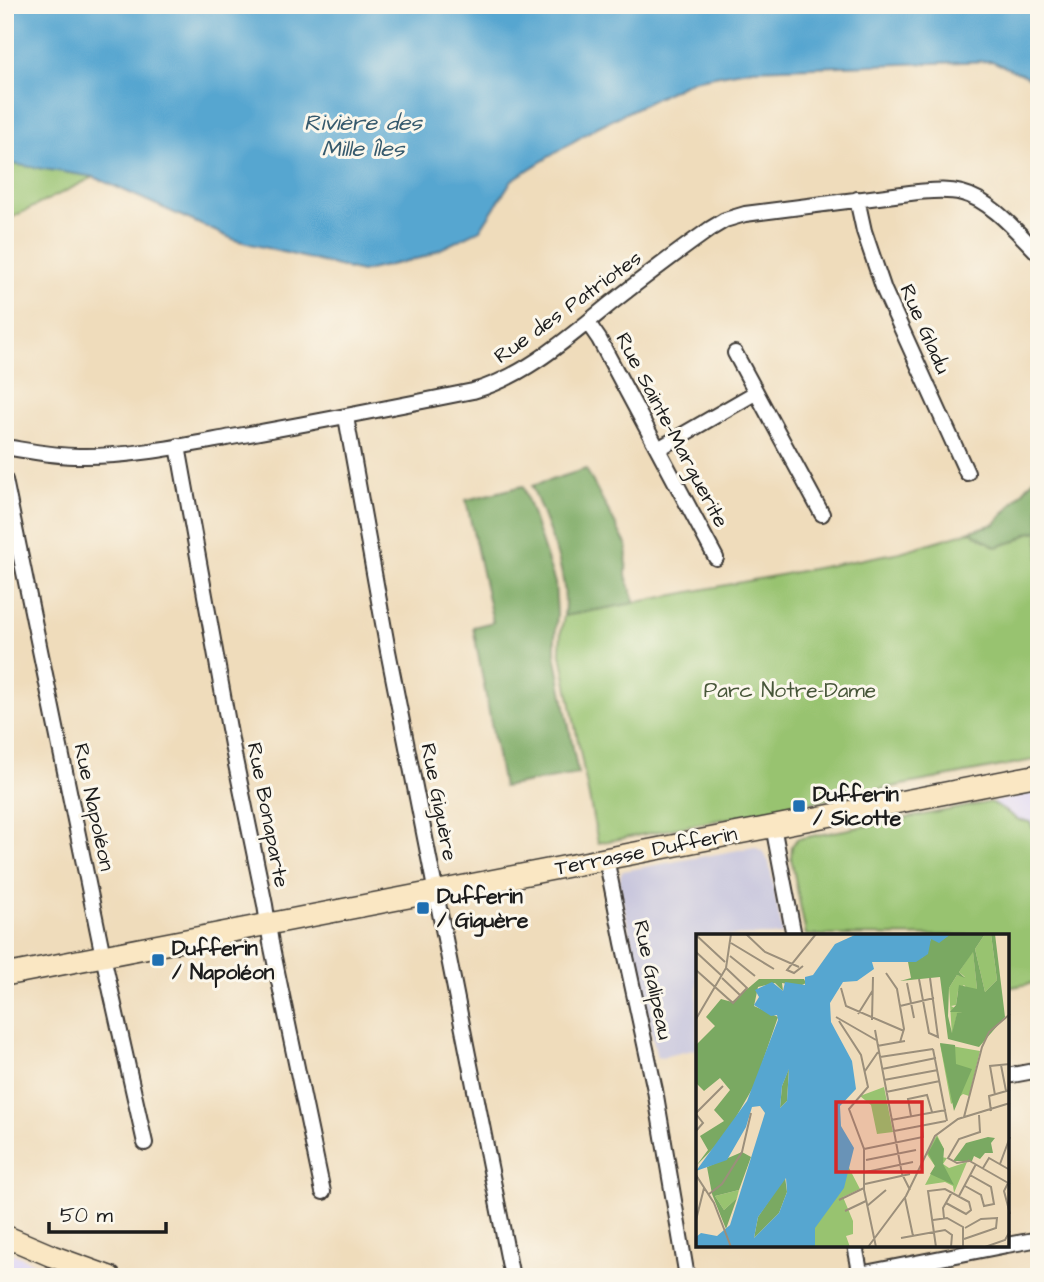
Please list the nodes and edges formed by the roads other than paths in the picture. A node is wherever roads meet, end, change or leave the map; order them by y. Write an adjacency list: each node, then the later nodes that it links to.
1 (857, 199): 2 (street, Rue des Patriotes); 3 (street, Rue des Patriotes); 10 (street, Rue Gladu)
2 (1039, 254)
3 (588, 323): 6 (street, Rue des Patriotes); 9 (street, Rue Sainte-Marguerite)
4 (735, 353): 5 (street)
5 (755, 393): 9 (street); 12 (street)
6 (346, 417): 7 (street, Rue des Patriotes); 17 (street, Rue Giguère)
7 (178, 446): 8 (street, Rue des Patriotes); 18 (street, Rue Bonaparte)
8 (5, 447)
9 (658, 449): 13 (street, Rue Sainte-Marguerite)
10 (967, 473)
11 (5, 480): 20 (street, Rue Napoléon)
12 (822, 514)
13 (716, 558)
14 (1039, 775): 15 (street, Terrasse Dufferin)
15 (773, 826): 16 (street, Terrasse Dufferin); 19 (street)
16 (606, 858): 17 (street, Terrasse Dufferin); 34 (street, Rue Galipeau)
17 (435, 891): 18 (street, Terrasse Dufferin); 33 (street, Rue Giguère)
18 (267, 924): 20 (street, Terrasse Dufferin); 25 (street, Rue Bonaparte)
19 (794, 934)
20 (103, 956): 21 (street, Terrasse Dufferin); 24 (street, Rue Napoléon)
21 (5, 975)
22 (1039, 1070): 23 (street)
23 (1009, 1076)
24 (145, 1143)
25 (323, 1192)
26 (5, 1236): 32 (street)
27 (1039, 1239): 28 (street)
28 (1009, 1245)
29 (855, 1247): 31 (street)
30 (997, 1247): 31 (street)
31 (861, 1275)
32 (110, 1277)
33 (512, 1277)
34 (687, 1277)

